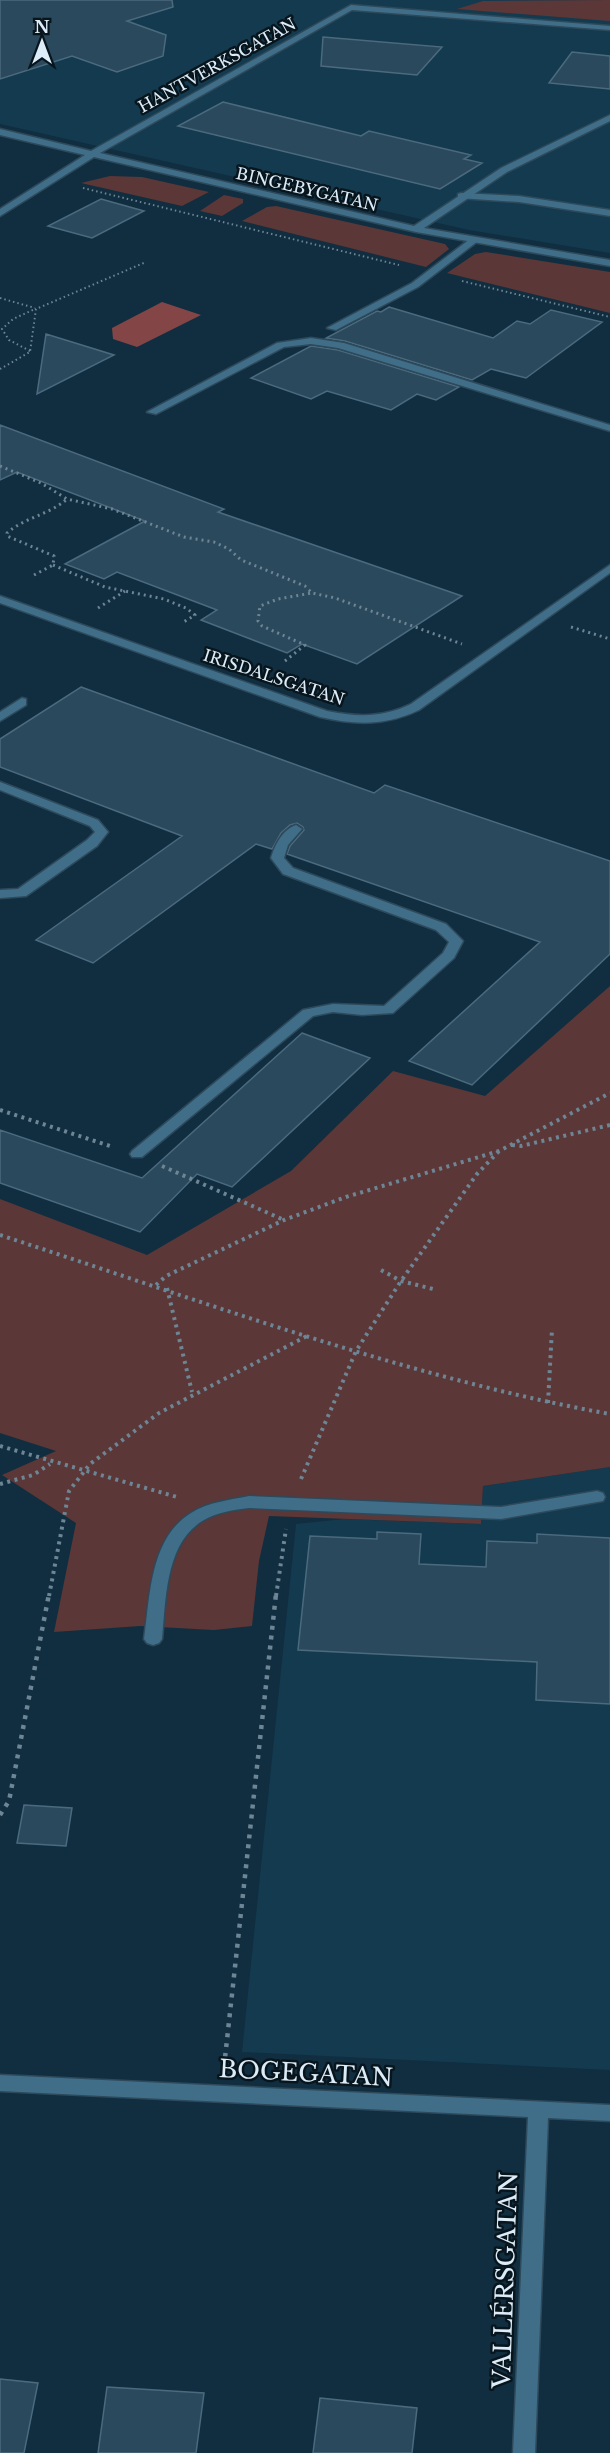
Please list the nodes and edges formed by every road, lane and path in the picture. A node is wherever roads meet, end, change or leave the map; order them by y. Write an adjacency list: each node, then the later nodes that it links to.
1 (610, 28): 4 (street, HANTVERKSGATAN)
2 (610, 118): 6 (street)
3 (0, 132): 4 (street, BINGEBYGATAN)
4 (93, 154): 5 (street, HANTVERKSGATAN); 9 (street, BINGEBYGATAN)
5 (52, 180): 7 (street, HANTVERKSGATAN); 13 (path)
6 (461, 196): 8 (street); 9 (street)
7 (0, 213)
8 (610, 213)
9 (416, 229): 10 (street, BINGEBYGATAN)
10 (473, 241): 12 (street, BINGEBYGATAN); 13 (street)
11 (146, 262): 15 (path)
12 (610, 263)
13 (430, 273): 16 (path); 17 (street)
14 (0, 297): 15 (path)
15 (36, 309): 18 (path); 19 (path)
16 (610, 317)
17 (333, 327)
18 (1, 329): 19 (path)
19 (30, 352): 20 (path)
20 (0, 369)
21 (152, 412): 22 (street)
22 (610, 428)
23 (0, 466): 24 (path)
24 (68, 499): 25 (path); 28 (path)
25 (53, 565): 27 (path); 31 (path)
26 (610, 568): 30 (street, IRISDALSGATAN)
27 (34, 575)
28 (312, 593): 33 (path); 34 (path)
29 (0, 599): 33 (street, IRISDALSGATAN)
30 (542, 617): 32 (path); 33 (street, IRISDALSGATAN)
31 (182, 623)
32 (610, 639)
33 (491, 654)
34 (285, 661)
35 (22, 702): 36 (street)
36 (0, 717)
37 (0, 786): 39 (street)
38 (296, 829): 44 (street)
39 (0, 894)
40 (610, 1093): 42 (path)
41 (610, 1125): 42 (path)
42 (511, 1145): 43 (path)
43 (499, 1151): 47 (path); 48 (path)
44 (137, 1154)
45 (0, 1235): 48 (path)
46 (381, 1270): 47 (path)
47 (400, 1281): 50 (path); 53 (path)
48 (156, 1285): 49 (path)
49 (167, 1288): 52 (path); 54 (path)
50 (437, 1290)
51 (552, 1329): 55 (path)
52 (307, 1336): 53 (path); 54 (path)
53 (356, 1351): 55 (path); 62 (path)
54 (192, 1392): 59 (path)
55 (548, 1403): 56 (path)
56 (610, 1414)
57 (0, 1446): 58 (path)
58 (51, 1463): 59 (path); 60 (path)
59 (83, 1470): 63 (path); 65 (path)
60 (0, 1484)
61 (597, 1497): 62 (street)
62 (291, 1504): 63 (street); 67 (path)
63 (212, 1510): 64 (street)
64 (153, 1639)
65 (0, 1815)
66 (0, 2083): 67 (street, BOGEGATAN)
67 (221, 2094): 68 (street, BOGEGATAN)
68 (538, 2109): 69 (street, BOGEGATAN); 70 (street, VALLÉRSGATAN)
69 (610, 2113)
70 (524, 2453)

